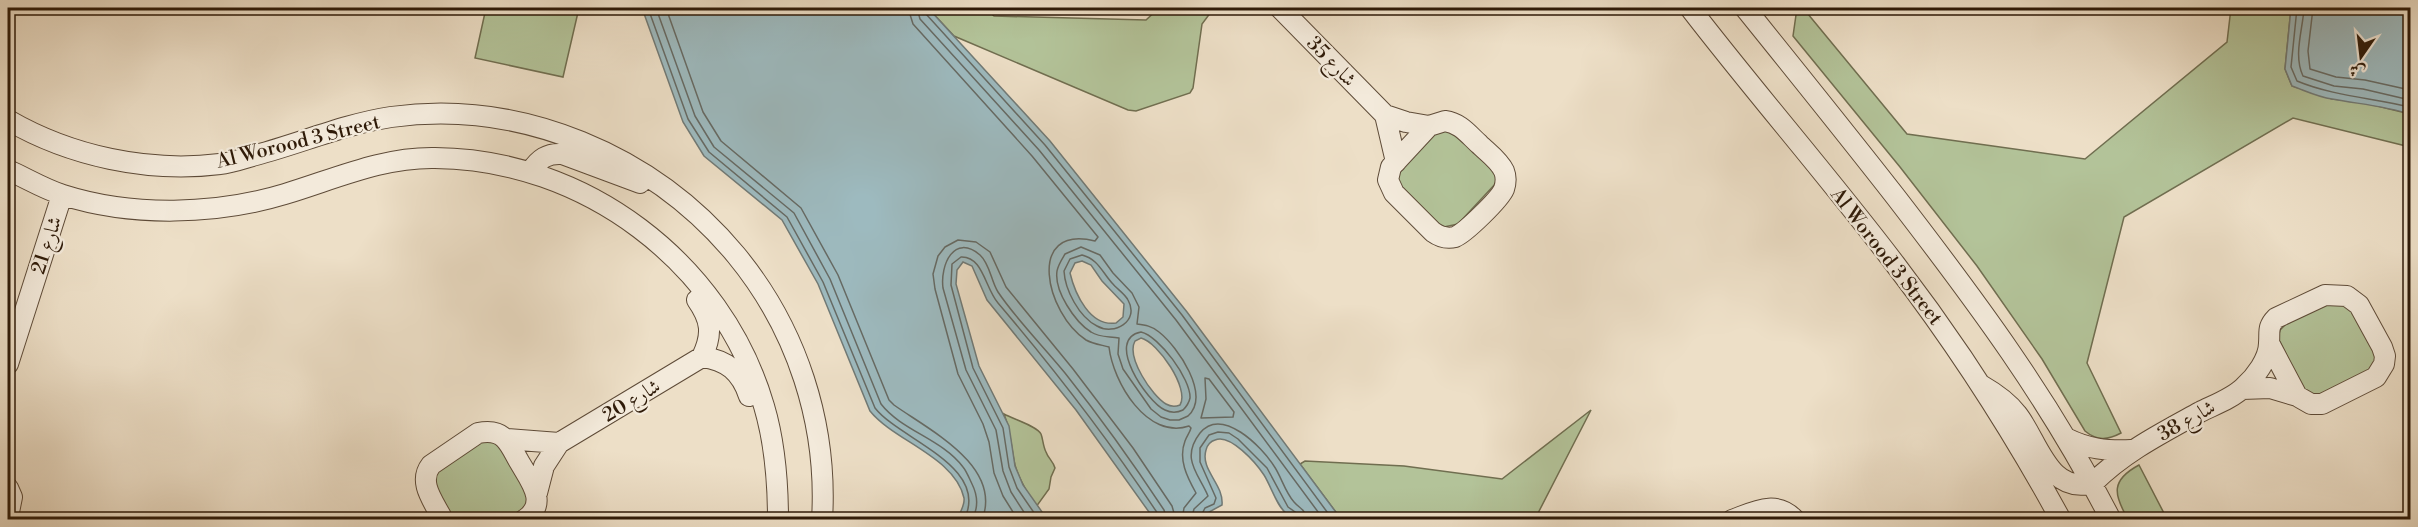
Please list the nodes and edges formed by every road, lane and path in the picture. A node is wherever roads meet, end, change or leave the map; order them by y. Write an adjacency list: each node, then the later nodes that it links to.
1 (1280, 8): 4 (street, شارع 35)
2 (1690, 8): 16 (street, Al Worood 3 Street)
3 (1744, 8): 19 (street)
4 (1384, 115): 6 (street, شارع 35); 7 (street, شارع 35)
5 (8, 120): 11 (street, Al Worood 3 Street)
6 (1429, 126): 7 (street); 7 (street, شارع 35)
7 (1396, 162)
8 (8, 170): 10 (street)
9 (531, 171): 10 (street); 11 (street); 12 (street)
10 (62, 195): 15 (street, شارع 21)
11 (677, 197): 31 (street, Al Worood 3 Street)
12 (645, 231): 14 (street); 24 (street)
13 (2270, 343): 17 (street, شارع 38); 18 (street); 18 (street, شارع 38)
14 (702, 357): 21 (street, شارع 20); 24 (street)
15 (8, 364)
16 (1981, 385): 23 (street); 34 (street, Al Worood 3 Street)
17 (2242, 389): 18 (street, شارع 38); 22 (street, شارع 38)
18 (2297, 396)
19 (2066, 438): 22 (street); 23 (street)
20 (506, 439): 21 (street); 26 (street); 28 (street)
21 (559, 443): 26 (street, شارع 20)
22 (2131, 450): 23 (street, شارع 38)
23 (2093, 483): 35 (street)
24 (778, 484): 30 (street)
25 (8, 488): 27 (street)
26 (537, 493): 29 (street, شارع 20)
27 (8, 517)
28 (443, 519)
29 (524, 519)
30 (778, 519)
31 (822, 519)
32 (1732, 519): 33 (street)
33 (1795, 519)
34 (2061, 519)
35 (2111, 519)

